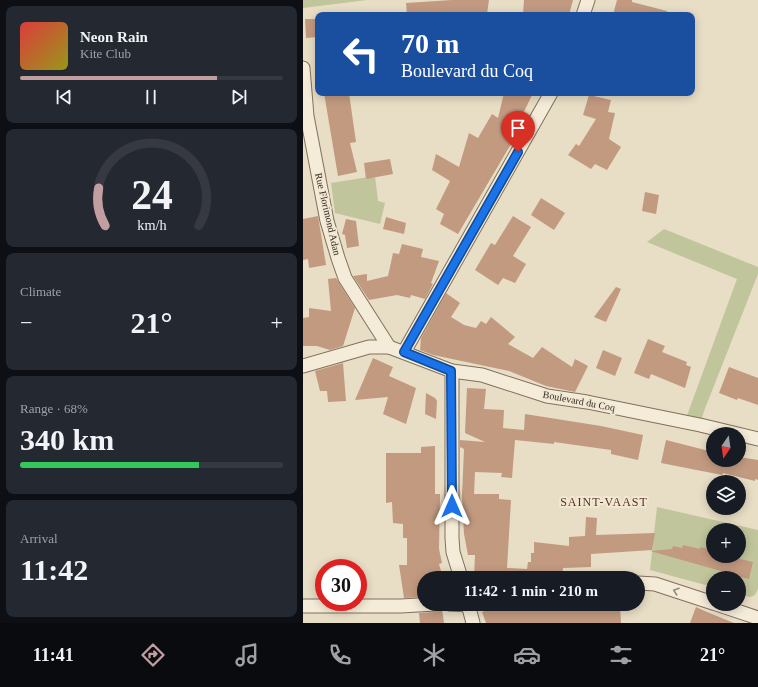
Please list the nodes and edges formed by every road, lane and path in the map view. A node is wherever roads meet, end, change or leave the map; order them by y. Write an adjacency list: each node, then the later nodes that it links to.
1 (588, 0): 2 (street)
2 (584, 12)
3 (303, 68): 5 (street, Rue Florimond Adan)
4 (549, 96): 6 (street)
5 (389, 347): 6 (street, Boulevard du Coq); 7 (street, Boulevard du Coq)
6 (404, 352): 8 (street, Boulevard du Coq)
7 (303, 366)
8 (451, 371): 9 (street, Boulevard du Coq); 10 (street)
9 (758, 439)
10 (459, 571)
11 (645, 583): 12 (street, one-way to 11)
12 (706, 601)
13 (417, 605): 14 (street)
14 (303, 606)
15 (470, 611): 18 (street)
16 (736, 611): 17 (street)
17 (758, 618)
18 (473, 623)

